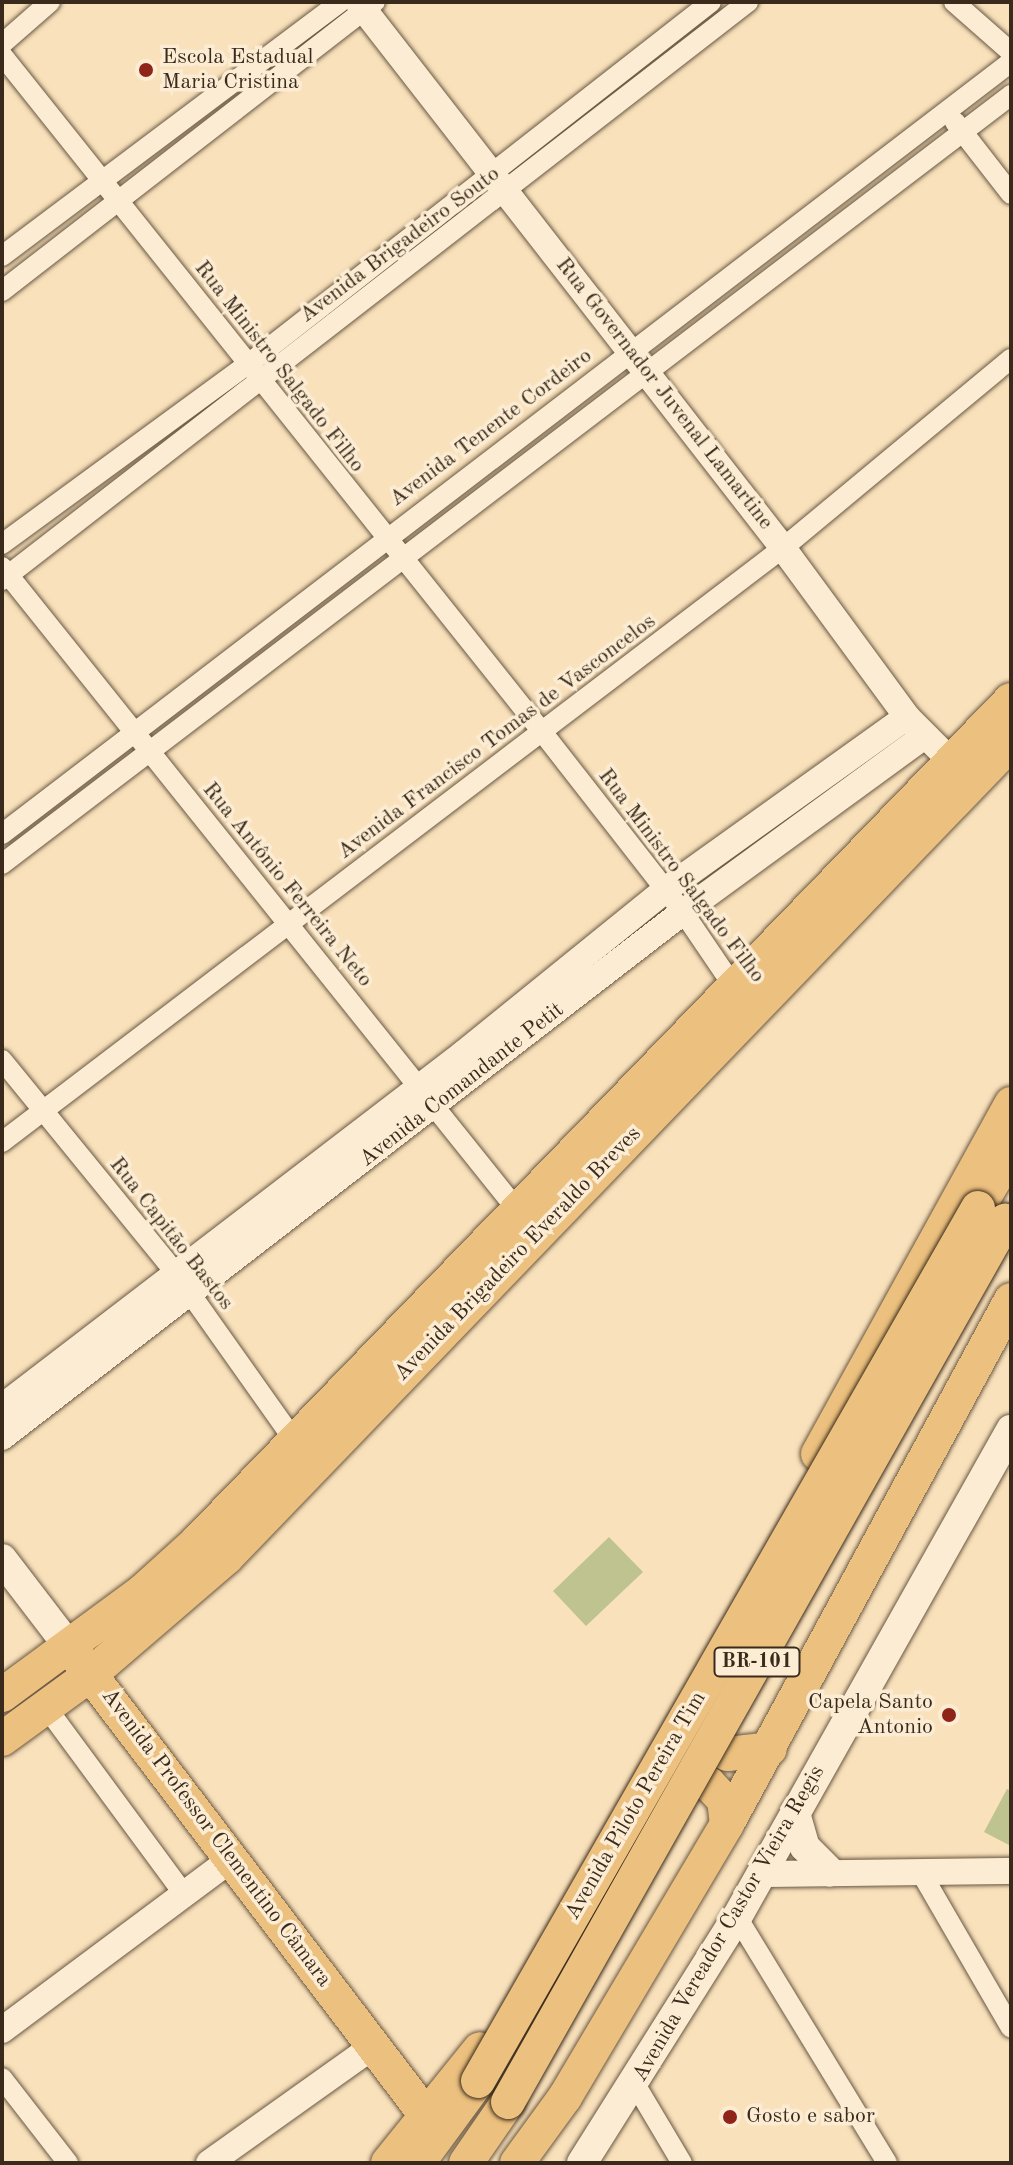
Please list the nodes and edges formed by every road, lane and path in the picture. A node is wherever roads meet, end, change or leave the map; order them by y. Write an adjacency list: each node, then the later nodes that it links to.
1 (50, 2): 6 (street)
2 (711, 2): 14 (street, Avenida Brigadeiro Souto)
3 (748, 2): 14 (street, Avenida Brigadeiro Souto)
4 (954, 2): 7 (street)
5 (359, 4): 13 (street); 14 (street, Rua Governador Juvenal Lamartine); 16 (street)
6 (2, 44)
7 (1011, 52)
8 (2, 55): 13 (street, Rua Ministro Salgado Filho)
9 (1011, 62): 11 (street, Avenida Tenente Cordeiro)
10 (1011, 95): 12 (street)
11 (947, 113): 12 (street); 19 (street, Avenida Tenente Cordeiro)
12 (963, 132): 15 (street); 22 (street)
13 (105, 183): 16 (street, Rua Ministro Salgado Filho); 17 (street)
14 (501, 183): 19 (street, Rua Governador Juvenal Lamartine); 21 (street, Avenida Brigadeiro Souto); 23 (street, Avenida Brigadeiro Souto)
15 (1011, 194)
16 (121, 203): 18 (street); 21 (street, Rua Ministro Salgado Filho)
17 (2, 256)
18 (2, 291)
19 (631, 352): 22 (street, Rua Governador Juvenal Lamartine); 24 (street, Avenida Tenente Cordeiro)
20 (1011, 359): 26 (street, Avenida Francisco Tomas de Vasconcelos)
21 (247, 365): 23 (street, Rua Ministro Salgado Filho); 25 (street, Avenida Brigadeiro Souto)
22 (648, 374): 26 (street, Rua Governador Juvenal Lamartine); 27 (street)
23 (261, 383): 24 (street, Rua Ministro Salgado Filho); 28 (street, Avenida Brigadeiro Souto)
24 (385, 539): 27 (street, Rua Ministro Salgado Filho); 32 (street, Avenida Tenente Cordeiro)
25 (2, 544)
26 (783, 548): 30 (street, Rua Governador Juvenal Lamartine); 31 (street, Avenida Francisco Tomas de Vasconcelos)
27 (401, 561): 31 (street, Rua Ministro Salgado Filho); 34 (street)
28 (4, 574): 32 (street, Rua Antônio Ferreira Neto)
29 (1011, 700): 35 (main road, Avenida Brigadeiro Everaldo Breves)
30 (915, 726): 35 (street, Rua Governador Juvenal Lamartine); 38 (street, Avenida Comandante Petit); 39 (street, Avenida Comandante Petit)
31 (543, 733): 38 (street, Rua Ministro Salgado Filho); 40 (street, Avenida Francisco Tomas de Vasconcelos)
32 (134, 734): 34 (street, Rua Antônio Ferreira Neto); 36 (street, Avenida Tenente Cordeiro)
33 (1011, 743): 35 (main road, Avenida Brigadeiro Everaldo Breves)
34 (149, 752): 37 (street); 40 (street, Rua Antônio Ferreira Neto)
35 (962, 772): 41 (main road, Avenida Brigadeiro Everaldo Breves)
36 (2, 834)
37 (2, 864)
38 (665, 890): 39 (street, Rua Ministro Salgado Filho); 43 (street, Avenida Comandante Petit)
39 (683, 912): 41 (street, Rua Ministro Salgado Filho); 45 (street, Avenida Comandante Petit)
40 (290, 925): 43 (street, Rua Antônio Ferreira Neto); 46 (street, Avenida Francisco Tomas de Vasconcelos)
41 (743, 1000): 52 (main road, Avenida Brigadeiro Everaldo Breves)
42 (2, 1060): 46 (street, Rua Capitão Bastos)
43 (418, 1086): 45 (street, Rua Antônio Ferreira Neto); 49 (street, Avenida Comandante Petit)
44 (1011, 1104): 64 (main road)
45 (436, 1107): 50 (street, Avenida Comandante Petit); 52 (street, Rua Antônio Ferreira Neto)
46 (41, 1111): 47 (street, Avenida Francisco Tomas de Vasconcelos); 53 (street, Rua Capitão Bastos)
47 (2, 1142)
48 (1011, 1151): 51 (main road, Avenida Piloto Pereira Tim / BR-101)
49 (284, 1189): 50 (street); 53 (street, Avenida Comandante Petit)
50 (301, 1209): 53 (street, Avenida Comandante Petit)
51 (998, 1214): 86 (main road, Avenida Piloto Pereira Tim / BR-101, bridge); 87 (main road, Avenida Piloto Pereira Tim / BR-101, bridge)
52 (527, 1222): 58 (main road, Avenida Brigadeiro Everaldo Breves); 61 (main road, Avenida Brigadeiro Everaldo Breves)
53 (183, 1283): 55 (street, Avenida Comandante Petit); 57 (street, Avenida Comandante Petit); 58 (street, Rua Capitão Bastos)
54 (1011, 1300): 66 (main road)
55 (2, 1407)
56 (1011, 1430): 68 (main road, Avenida Vereador Castor Vieira Regis)
57 (2, 1437)
58 (296, 1443): 60 (main road, Avenida Brigadeiro Everaldo Breves)
59 (2, 1559): 60 (main road, Avenida Professor Clementino Câmara)
60 (67, 1644): 61 (main road, Avenida Professor Clementino Câmara); 62 (main road, Avenida Brigadeiro Everaldo Breves)
61 (91, 1674): 63 (main road, Avenida Brigadeiro Everaldo Breves); 70 (main road, Avenida Professor Clementino Câmara)
62 (2, 1695)
63 (46, 1707): 65 (main road, Avenida Brigadeiro Everaldo Breves); 75 (street)
64 (680, 1707): 66 (main road); 67 (main road)
65 (2, 1739)
66 (770, 1749): 69 (main road)
67 (642, 1777): 69 (main road); 82 (main road)
68 (795, 1813): 73 (main road); 74 (main road, Avenida Vereador Castor Vieira Regis)
69 (727, 1824): 88 (main road)
70 (234, 1857): 75 (street); 79 (main road, Avenida Professor Clementino Câmara)
71 (920, 1871): 72 (street); 73 (street); 77 (street)
72 (1011, 1871)
73 (830, 1872): 74 (street)
74 (761, 1874): 76 (main road, Avenida Vereador Castor Vieira Regis)
75 (184, 1894): 78 (street)
76 (737, 1917): 81 (main road, Avenida Vereador Castor Vieira Regis); 91 (street)
77 (1011, 2028)
78 (2, 2030)
79 (371, 2048): 82 (main road, Avenida Professor Clementino Câmara); 84 (street)
80 (2, 2078): 83 (street)
81 (635, 2084): 89 (main road, Avenida Vereador Castor Vieira Regis); 90 (street)
82 (428, 2118): 85 (main road)
83 (68, 2163)
84 (209, 2163)
85 (388, 2163)
86 (418, 2163)
87 (466, 2163)
88 (517, 2163)
89 (582, 2163)
90 (682, 2163)
91 (887, 2163)

